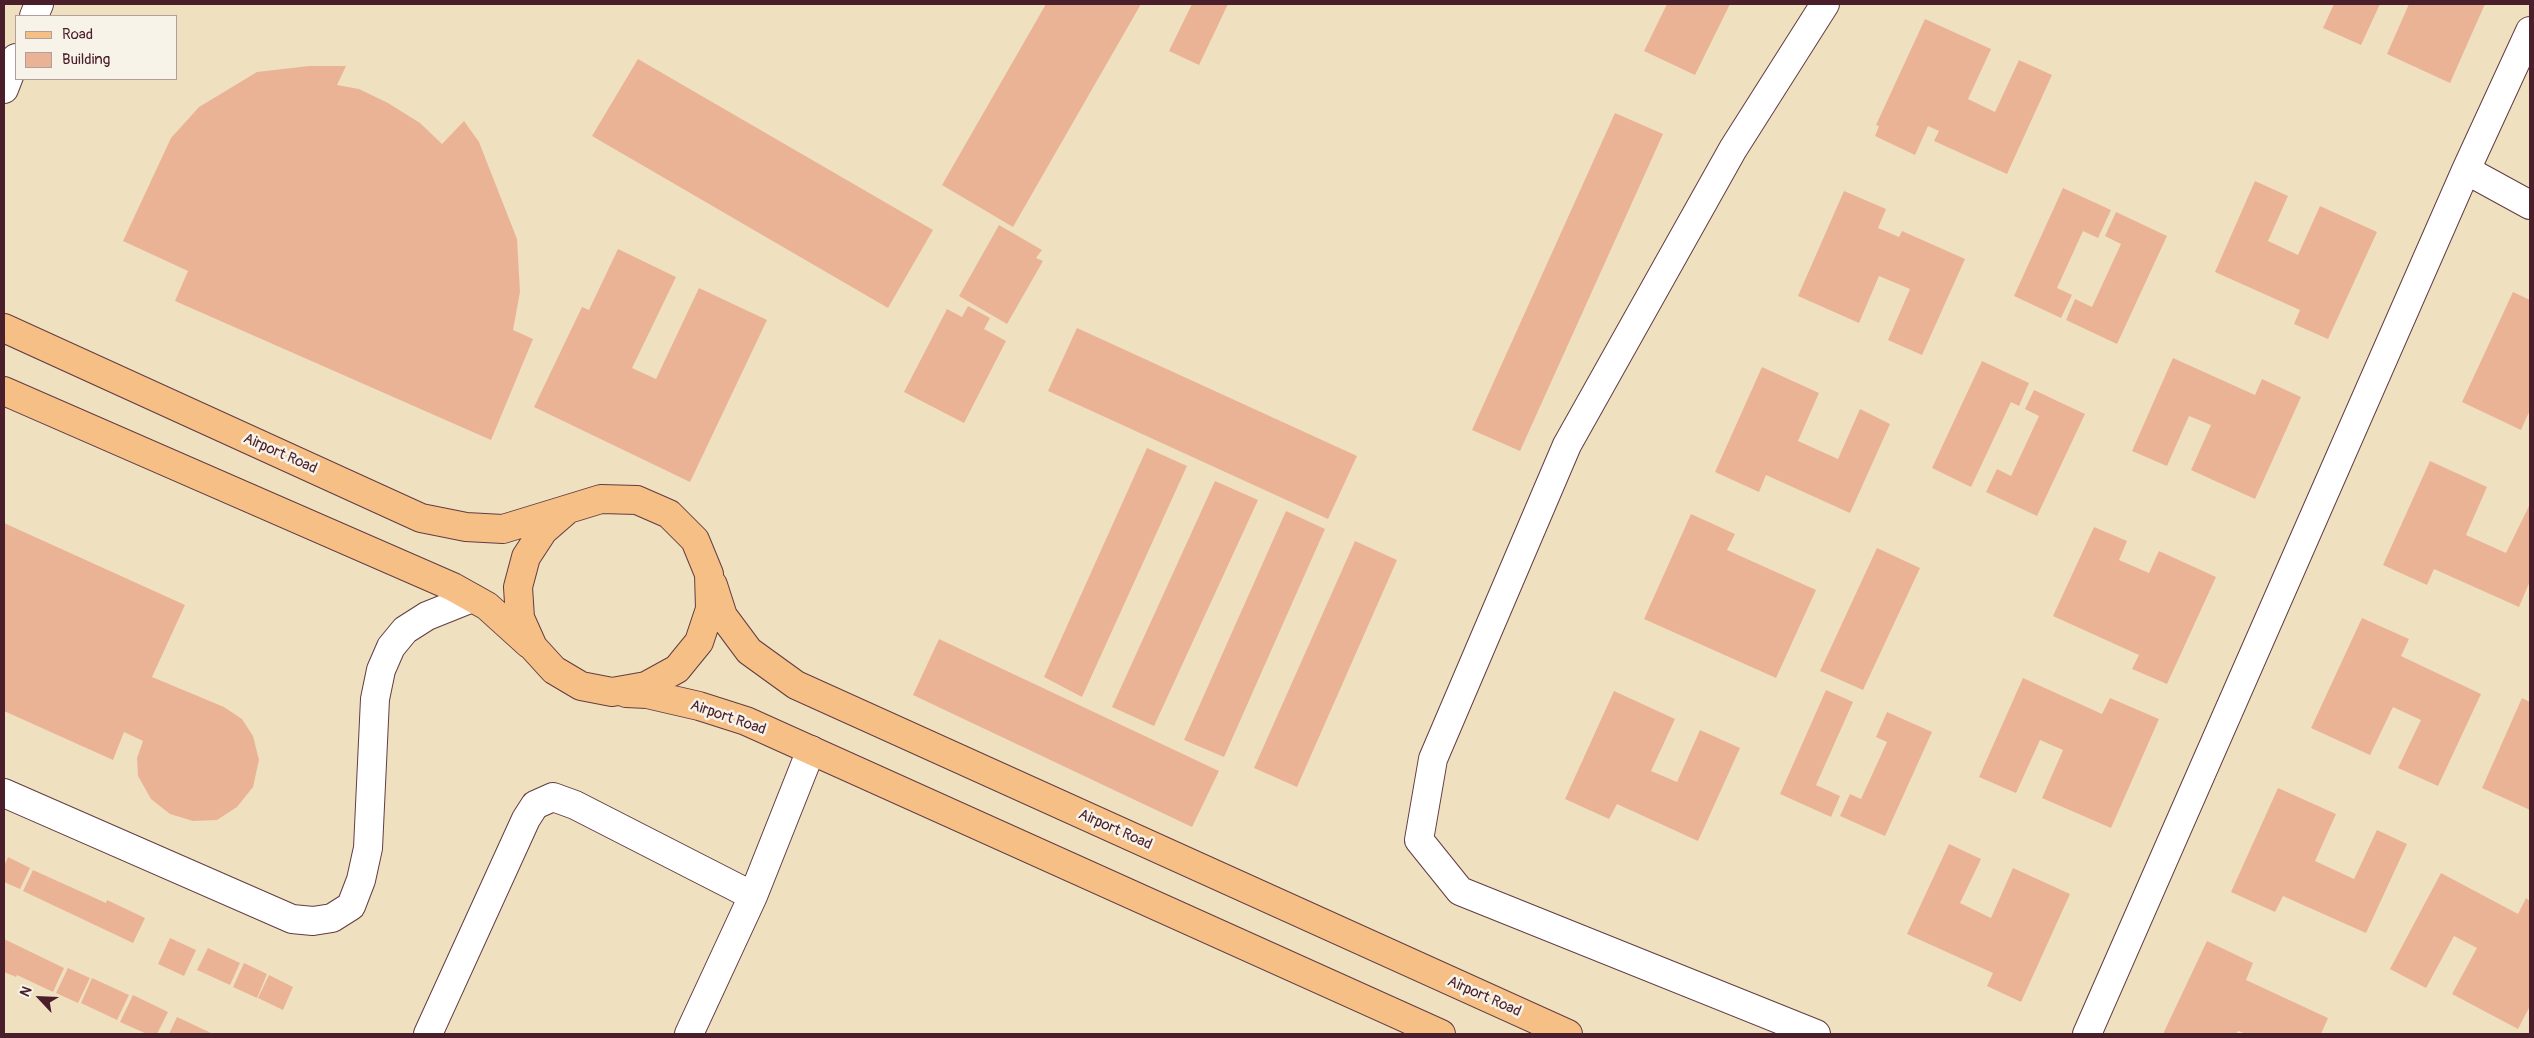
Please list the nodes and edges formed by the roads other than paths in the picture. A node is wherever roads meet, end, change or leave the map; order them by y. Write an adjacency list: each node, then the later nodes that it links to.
1 (1825, 4): 21 (street)
2 (2530, 31): 5 (street)
3 (15, 61): 4 (street)
4 (4, 89)
5 (2466, 170): 6 (street); 22 (street)
6 (2530, 205)
7 (4, 328): 9 (main road, Airport Road)
8 (4, 391): 11 (main road)
9 (566, 511): 10 (main road, Airport Road); 12 (main road)
10 (709, 574): 13 (main road); 20 (main road, Airport Road)
11 (472, 598): 12 (main road); 15 (street)
12 (533, 647): 13 (main road)
13 (612, 692): 14 (main road, Airport Road)
14 (811, 750): 16 (street); 19 (main road, Airport Road)
15 (4, 793)
16 (753, 896): 17 (street); 18 (street)
17 (428, 1034)
18 (689, 1034)
19 (1441, 1034)
20 (1568, 1034)
21 (1816, 1034)
22 (2087, 1034)

